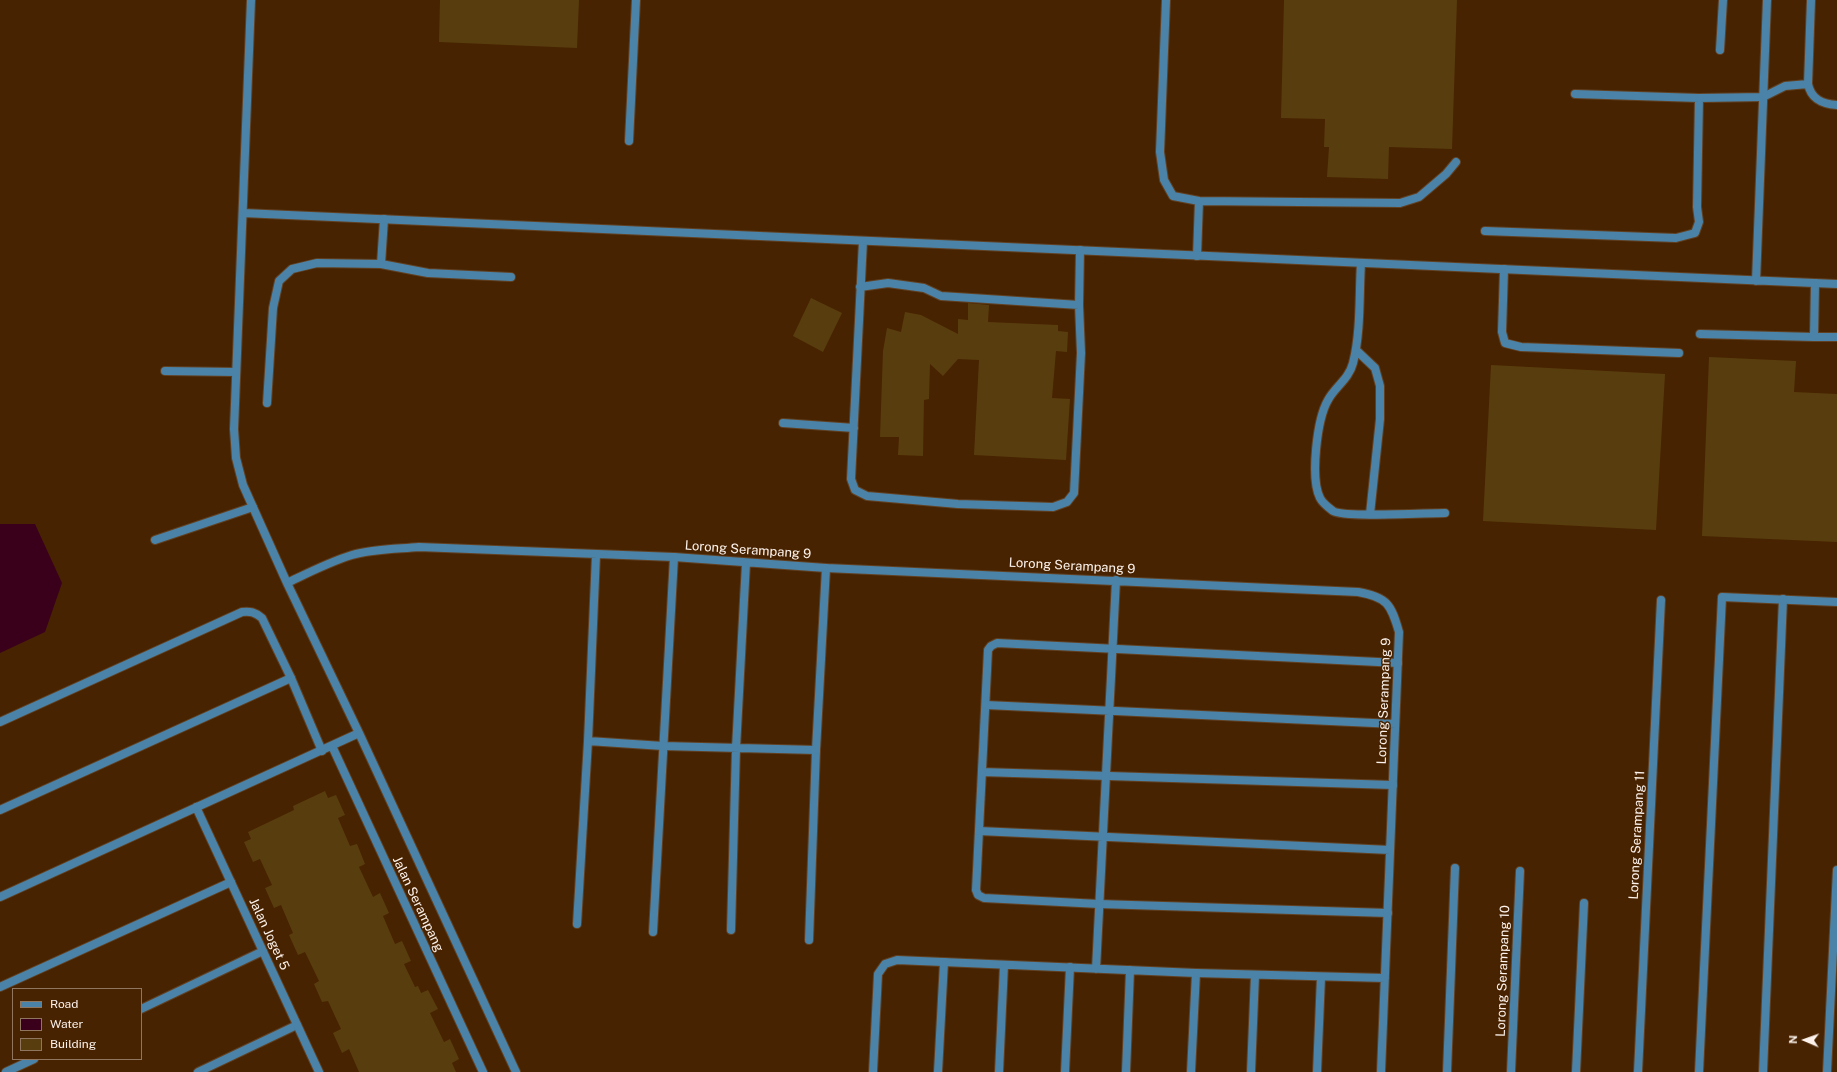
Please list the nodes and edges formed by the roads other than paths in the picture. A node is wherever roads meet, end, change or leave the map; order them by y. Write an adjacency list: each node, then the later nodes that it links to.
1 (252, 0): 16 (street)
2 (636, 0): 13 (street)
3 (1166, 0): 15 (street)
4 (1723, 0): 7 (street)
5 (1767, 0): 11 (street)
6 (1811, 0): 8 (street)
7 (1720, 50)
8 (1808, 84): 11 (street); 12 (street)
9 (1575, 94): 10 (street)
10 (1699, 98): 11 (street); 18 (street)
11 (1763, 98): 26 (street)
12 (1837, 105)
13 (628, 141)
14 (1456, 162): 15 (street)
15 (1199, 201): 21 (street)
16 (243, 213): 17 (street); 37 (street)
17 (384, 219): 19 (street); 23 (street)
18 (1485, 231)
19 (863, 241): 20 (street); 29 (street)
20 (1080, 250): 21 (street); 30 (street)
21 (1196, 256): 22 (street)
22 (1361, 263): 24 (street); 34 (street)
23 (381, 264): 25 (street); 38 (street)
24 (1504, 269): 26 (street); 35 (street)
25 (511, 277)
26 (1756, 281): 27 (street)
27 (1815, 283): 28 (street); 32 (street)
28 (1837, 284)
29 (860, 287): 30 (street); 40 (street)
30 (1078, 305): 40 (street)
31 (1700, 334): 32 (street)
32 (1814, 337): 33 (street)
33 (1837, 337)
34 (1356, 350): 43 (street); 43 (street)
35 (1679, 353)
36 (165, 371): 37 (street)
37 (236, 372): 41 (street)
38 (267, 403)
39 (783, 423): 40 (street)
40 (854, 428)
41 (253, 507): 44 (street); 50 (street)
42 (1444, 513): 43 (street)
43 (1370, 514)
44 (155, 540)
45 (596, 555): 46 (street, Lorong Serampang 9); 50 (street, Lorong Serampang 9); 62 (street)
46 (674, 557): 47 (street, Lorong Serampang 9); 64 (street)
47 (746, 563): 48 (street, Lorong Serampang 9); 65 (street)
48 (826, 568): 49 (street, Lorong Serampang 9); 66 (street)
49 (1116, 580): 54 (street); 55 (street, Lorong Serampang 9)
50 (287, 583): 61 (street)
51 (1783, 599): 53 (street); 120 (street); 121 (street)
52 (1661, 600): 119 (street, Lorong Serampang 11)
53 (1837, 602)
54 (1112, 649): 55 (street); 57 (street); 58 (street)
55 (1398, 663): 60 (street, Lorong Serampang 9)
56 (291, 678): 59 (street); 67 (street); 72 (street)
57 (986, 705): 58 (street); 68 (street)
58 (1110, 711): 60 (street); 69 (street)
59 (0, 722)
60 (1396, 724): 70 (street, Lorong Serampang 9)
61 (359, 734): 63 (street); 106 (street)
62 (588, 741): 64 (street); 84 (street)
63 (332, 746): 67 (street); 105 (street, Jalan Serampang)
64 (663, 746): 65 (street); 86 (street)
65 (736, 748): 66 (street); 85 (street)
66 (816, 750): 87 (street)
67 (322, 751): 71 (street)
68 (982, 772): 69 (street); 73 (street)
69 (1106, 776): 70 (street); 74 (street)
70 (1393, 785): 75 (street, Lorong Serampang 9)
71 (196, 807): 79 (street, Jalan Joget 5); 80 (street)
72 (0, 810)
73 (979, 831): 74 (street); 82 (street)
74 (1103, 837): 75 (street); 82 (street)
75 (1390, 850): 83 (street, Lorong Serampang 9)
76 (1455, 868): 116 (street)
77 (1837, 870): 122 (street)
78 (1520, 871): 117 (street, Lorong Serampang 10)
79 (231, 882): 88 (street, Jalan Joget 5); 98 (street)
80 (0, 896)
81 (1584, 903): 118 (street)
82 (1100, 904): 83 (street); 92 (street)
83 (1388, 913): 97 (street, Lorong Serampang 9)
84 (577, 924)
85 (731, 930)
86 (653, 932)
87 (809, 940)
88 (263, 951): 99 (street); 100 (street, Jalan Joget 5)
89 (944, 962): 90 (street); 107 (street); 108 (street)
90 (1004, 965): 91 (street); 109 (street)
91 (1070, 967): 92 (street); 110 (street)
92 (1096, 968): 93 (street)
93 (1130, 970): 94 (street); 111 (street)
94 (1196, 973): 95 (street); 112 (street)
95 (1255, 975): 96 (street); 113 (street)
96 (1321, 977): 97 (street); 114 (street)
97 (1385, 978): 115 (street, Lorong Serampang 9)
98 (0, 987)
99 (142, 1009)
100 (297, 1025): 103 (street); 104 (street, Jalan Joget 5)
101 (32, 1060): 102 (street)
102 (6, 1072)
103 (198, 1072)
104 (319, 1072)
105 (483, 1072)
106 (516, 1072)
107 (874, 1072)
108 (938, 1072)
109 (999, 1072)
110 (1065, 1072)
111 (1126, 1072)
112 (1191, 1072)
113 (1251, 1072)
114 (1317, 1072)
115 (1381, 1072)
116 (1447, 1072)
117 (1511, 1072)
118 (1576, 1072)
119 (1638, 1072)
120 (1699, 1072)
121 (1762, 1072)
122 (1827, 1072)

